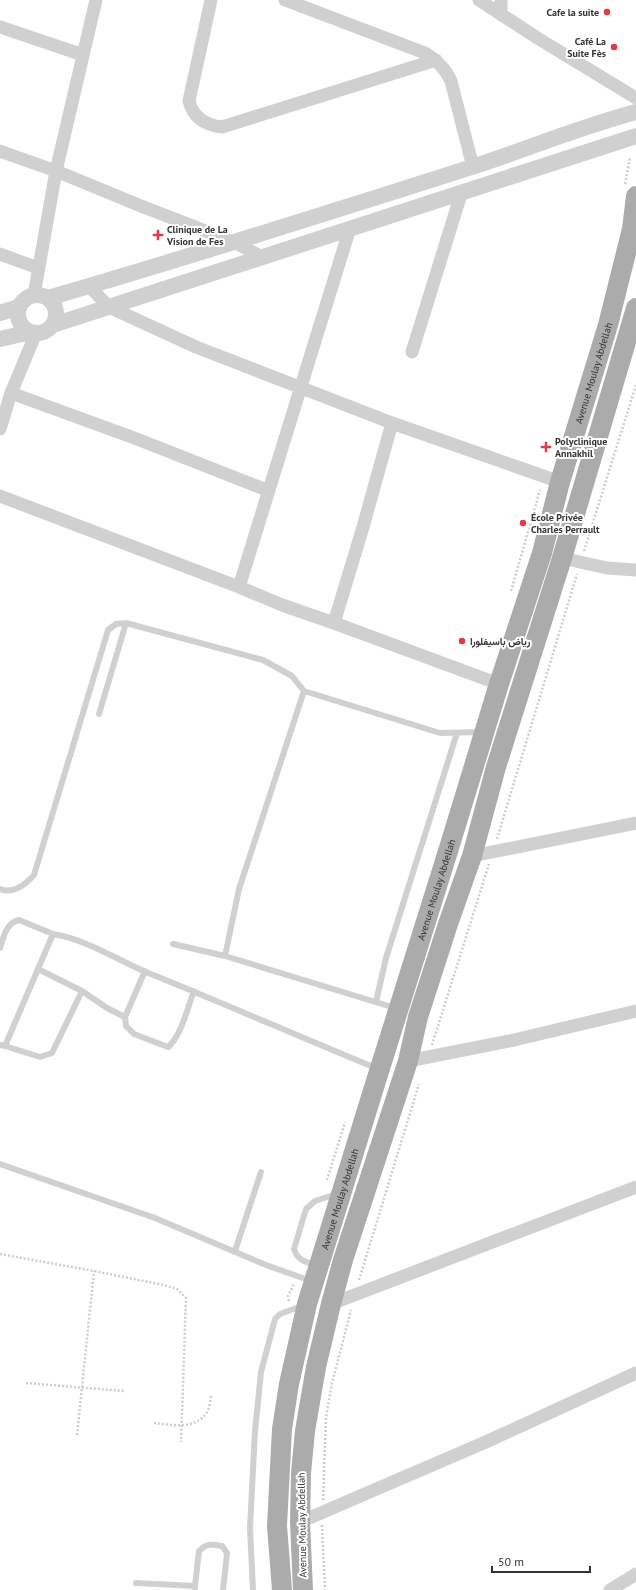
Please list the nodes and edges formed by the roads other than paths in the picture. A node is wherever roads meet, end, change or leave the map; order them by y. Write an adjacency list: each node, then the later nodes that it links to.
1 (96, 0): 8 (street)
2 (212, 0): 9 (street)
3 (285, 0): 9 (street)
4 (479, 0): 6 (street)
5 (501, 0): 6 (street)
6 (501, 15): 10 (street)
7 (0, 26): 8 (street)
8 (83, 55): 15 (street)
9 (436, 60): 14 (street)
10 (636, 98)
11 (636, 112): 14 (street)
12 (636, 136): 16 (street)
13 (0, 151): 15 (street)
14 (473, 167): 19 (street)
15 (56, 171): 19 (street); 22 (street)
16 (462, 191): 18 (street); 32 (street)
17 (636, 196): 37 (main road, Avenue Moulay Abdellah)
18 (350, 228): 21 (street); 33 (street)
19 (234, 242): 21 (street); 23 (street)
20 (0, 254): 22 (street)
21 (262, 257): 26 (street)
22 (38, 268): 24 (street)
23 (89, 286): 24 (street); 26 (street)
24 (41, 296): 25 (street); 29 (street)
25 (19, 307): 28 (street); 30 (street)
26 (109, 307): 29 (street); 33 (street)
27 (636, 308): 40 (main road, Avenue Moulay Abdellah)
28 (0, 313)
29 (53, 325): 30 (street)
30 (33, 332): 31 (street); 34 (street)
31 (0, 339)
32 (412, 352)
33 (300, 387): 35 (street); 38 (street)
34 (11, 393): 36 (street); 38 (street)
35 (392, 423): 37 (street); 44 (street)
36 (0, 429)
37 (560, 482): 45 (main road, Avenue Moulay Abdellah)
38 (269, 491): 42 (street)
39 (0, 496): 42 (street)
40 (571, 560): 41 (street); 51 (main road, Avenue Moulay Abdellah)
41 (636, 570)
42 (239, 587): 44 (street)
43 (126, 622): 46 (lane); 47 (lane); 52 (lane)
44 (334, 623): 45 (street)
45 (499, 684): 48 (main road, Avenue Moulay Abdellah)
46 (304, 691): 49 (lane); 56 (lane)
47 (99, 714)
48 (484, 732): 49 (lane); 62 (main road, Avenue Moulay Abdellah)
49 (457, 733): 61 (lane)
50 (636, 823): 51 (street)
51 (472, 856): 66 (main road, Avenue Moulay Abdellah)
52 (0, 889)
53 (53, 934): 55 (lane); 57 (lane); 58 (lane)
54 (173, 944): 56 (lane)
55 (0, 948)
56 (225, 956): 61 (lane)
57 (38, 969): 59 (lane); 65 (lane)
58 (145, 971): 60 (lane); 64 (lane)
59 (82, 991): 64 (lane); 65 (lane)
60 (194, 991): 64 (lane); 67 (lane)
61 (376, 1002): 62 (lane)
62 (399, 1009): 67 (main road, Avenue Moulay Abdellah)
63 (636, 1011): 66 (street)
64 (125, 1018)
65 (2, 1046)
66 (408, 1061): 75 (main road, Avenue Moulay Abdellah)
67 (380, 1069): 71 (main road, Avenue Moulay Abdellah)
68 (0, 1164): 72 (lane)
69 (261, 1172): 72 (lane)
70 (636, 1187): 75 (street)
71 (343, 1192): 73 (main road, Avenue Moulay Abdellah); 73 (lane)
72 (235, 1251): 73 (lane)
73 (317, 1274): 74 (main road, Avenue Moulay Abdellah)
74 (308, 1304): 82 (lane); 83 (main road, Avenue Moulay Abdellah)
75 (330, 1304): 77 (main road, Avenue Moulay Abdellah)
76 (636, 1373): 77 (street)
77 (300, 1522): 84 (main road, Avenue Moulay Abdellah)
78 (636, 1574): 85 (street)
79 (136, 1583): 80 (lane)
80 (195, 1588): 81 (lane)
81 (223, 1590)
82 (253, 1590)
83 (282, 1590)
84 (303, 1590)
85 (610, 1590)

